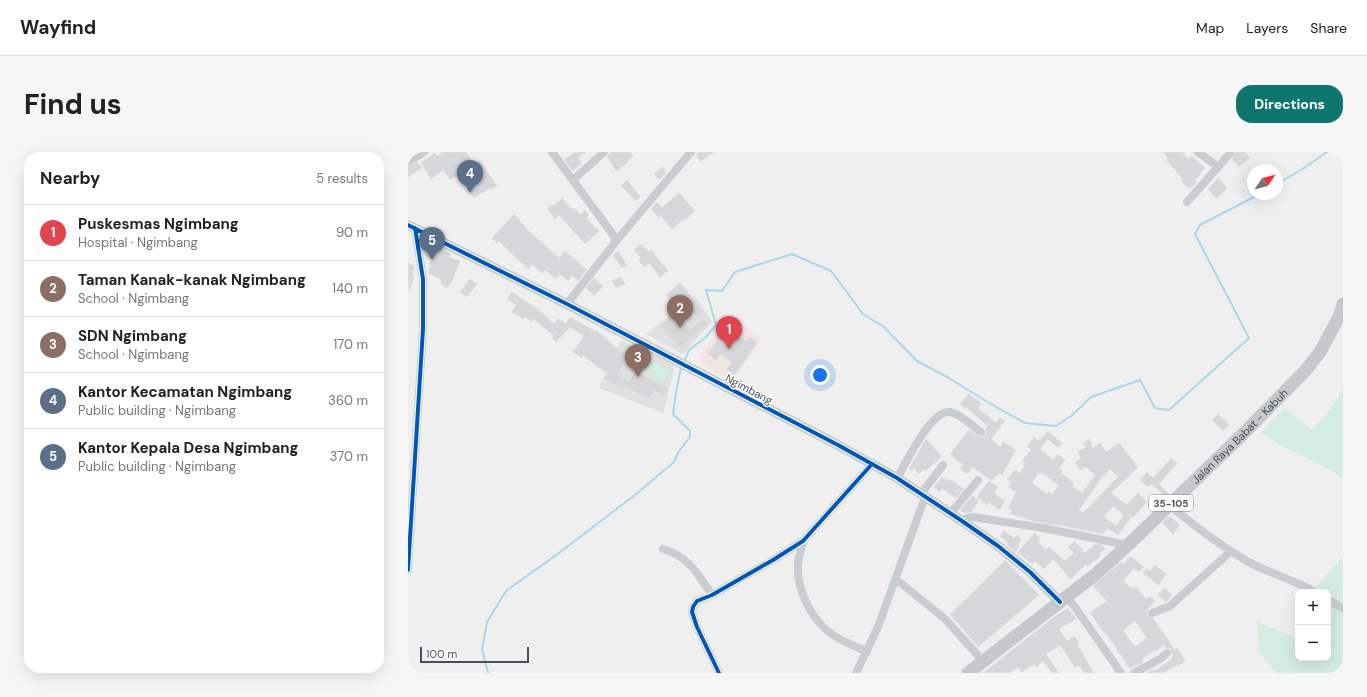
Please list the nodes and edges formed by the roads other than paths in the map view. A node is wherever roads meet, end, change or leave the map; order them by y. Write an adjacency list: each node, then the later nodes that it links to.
1 (424, 152): 7 (street)
2 (552, 152): 9 (street)
3 (604, 152): 9 (street)
4 (691, 152): 12 (street)
5 (1198, 152): 8 (street)
6 (1231, 152): 8 (street)
7 (408, 162)
8 (1218, 167): 10 (street)
9 (573, 180): 12 (street)
10 (1187, 202)
11 (412, 227): 13 (street, Ngimbang); 28 (street)
12 (617, 240): 13 (street)
13 (567, 304): 16 (street, Ngimbang)
14 (1343, 304): 21 (main road, Jalan Raya Babat - Kabuh / 35-105)
15 (981, 432): 18 (street)
16 (872, 464): 18 (street, Ngimbang); 24 (street)
17 (943, 465): 20 (street)
18 (897, 478): 20 (street, Ngimbang)
19 (978, 480): 22 (street)
20 (923, 495): 22 (street, Ngimbang); 29 (street)
21 (1169, 505): 25 (main road, Jalan Raya Babat - Kabuh / 35-105); 27 (street)
22 (951, 513): 23 (street, Ngimbang)
23 (962, 521): 25 (street); 32 (street, Ngimbang)
24 (803, 541): 31 (street); 36 (street)
25 (1128, 545): 32 (main road, Jalan Raya Babat - Kabuh / 35-105)
26 (663, 549): 31 (street)
27 (1231, 551): 30 (street); 35 (street)
28 (408, 570)
29 (896, 579): 36 (street); 38 (street)
30 (1309, 589)
31 (712, 595): 39 (street)
32 (1063, 600): 38 (main road, Jalan Raya Babat - Kabuh / 35-105); 42 (street)
33 (1331, 602): 34 (street)
34 (1343, 608)
35 (1152, 612)
36 (867, 652): 40 (street)
37 (1166, 652): 43 (street)
38 (983, 661): 41 (main road, Jalan Raya Babat - Kabuh / 35-105)
39 (719, 673)
40 (856, 673)
41 (968, 673)
42 (1120, 673)
43 (1134, 673)

